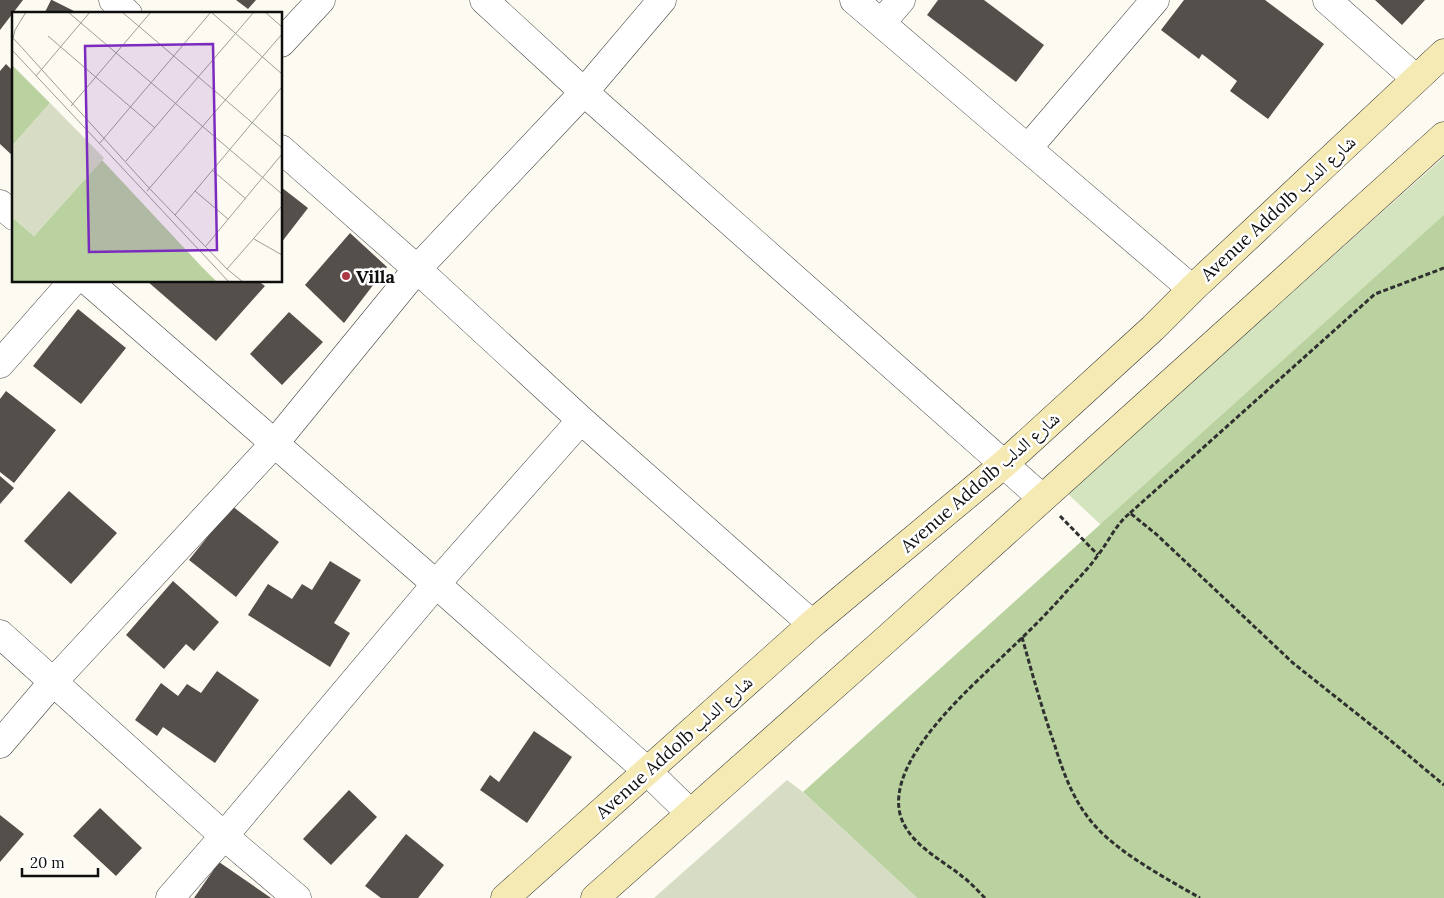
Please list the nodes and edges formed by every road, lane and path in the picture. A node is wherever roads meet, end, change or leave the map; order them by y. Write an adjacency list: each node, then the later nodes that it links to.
1 (113, 0): 9 (street)
2 (321, 0): 11 (street)
3 (484, 0): 14 (street)
4 (662, 0): 14 (street)
5 (854, 0): 10 (street)
6 (901, 0): 10 (street)
7 (1155, 0): 16 (street)
8 (1326, 0): 13 (street)
9 (126, 12)
10 (882, 22): 16 (street)
11 (282, 41)
12 (1444, 53): 13 (street, Avenue Addolb شارع الدلب)
13 (1415, 78): 24 (street, Avenue Addolb شارع الدلب)
14 (584, 92): 21 (street); 28 (street)
15 (1444, 136): 29 (street)
16 (1028, 148): 24 (street)
17 (282, 150): 21 (street)
18 (0, 204): 19 (street)
19 (12, 214)
20 (1444, 268): 30 (path)
21 (417, 269): 26 (street); 27 (street)
22 (72, 282): 25 (street)
23 (89, 282): 27 (street)
24 (1192, 289): 28 (street, Avenue Addolb شارع الدلب)
25 (0, 364)
26 (581, 420): 32 (street); 33 (street)
27 (274, 444): 32 (street); 36 (street)
28 (1004, 464): 29 (street); 33 (street, Avenue Addolb شارع الدلب)
29 (1042, 498): 31 (path); 40 (street)
30 (1130, 512): 31 (path); 39 (path)
31 (1098, 555): 35 (path)
32 (436, 584): 38 (street); 41 (street)
33 (812, 624): 38 (street, Avenue Addolb شارع الدلب)
34 (0, 634): 36 (street)
35 (1022, 637): 46 (path); 47 (path)
36 (54, 682): 37 (street); 41 (street)
37 (0, 744)
38 (646, 770): 40 (street); 44 (street, Avenue Addolb شارع الدلب)
39 (1444, 785)
40 (690, 813): 45 (street)
41 (224, 836): 42 (street); 43 (street)
42 (170, 898)
43 (297, 898)
44 (505, 898)
45 (595, 898)
46 (985, 898)
47 (1200, 898)

